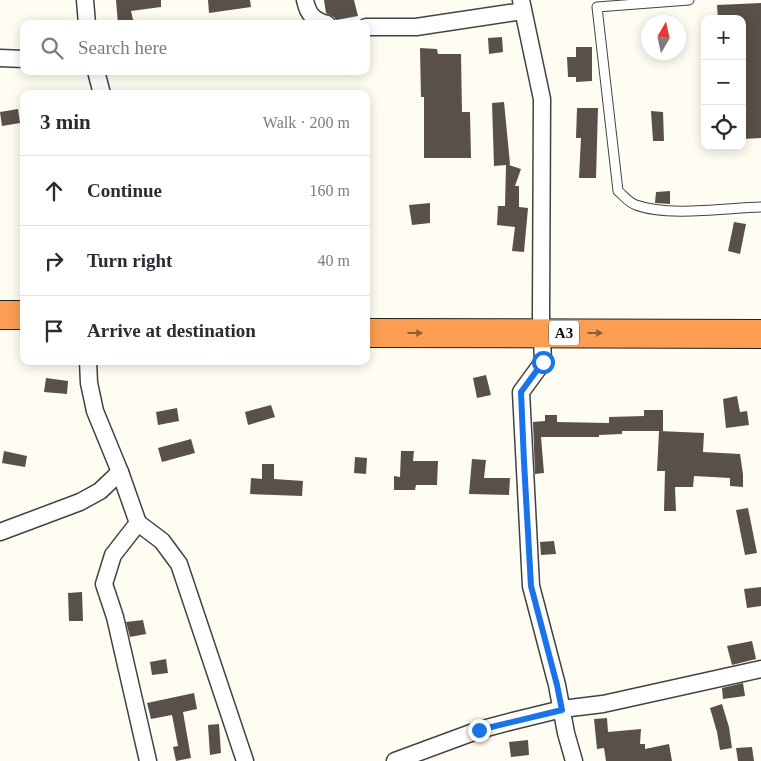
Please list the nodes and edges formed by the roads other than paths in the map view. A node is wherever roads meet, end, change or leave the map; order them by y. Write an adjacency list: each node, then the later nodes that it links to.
1 (85, 0): 5 (street)
2 (306, 0): 6 (street)
3 (689, 0): 12 (lane)
4 (522, 6): 7 (street); 16 (street)
5 (87, 20)
6 (316, 20)
7 (370, 26)
8 (0, 58): 9 (street)
9 (20, 59)
10 (97, 75): 11 (street)
11 (101, 90)
12 (761, 207)
13 (0, 314): 14 (highway)
14 (20, 315)
15 (370, 315): 16 (highway, A3)
16 (541, 324): 17 (highway, A3); 20 (highway, A3, one-way to 16); 26 (street)
17 (761, 331)
18 (0, 332): 19 (highway)
19 (20, 332)
20 (370, 333)
21 (88, 365): 22 (street)
22 (120, 472): 23 (street); 24 (street)
23 (138, 522): 27 (street); 28 (street)
24 (0, 532)
25 (761, 670): 26 (street)
26 (562, 710): 29 (street); 30 (street)
27 (148, 761)
28 (245, 761)
29 (395, 761)
30 (574, 761)

